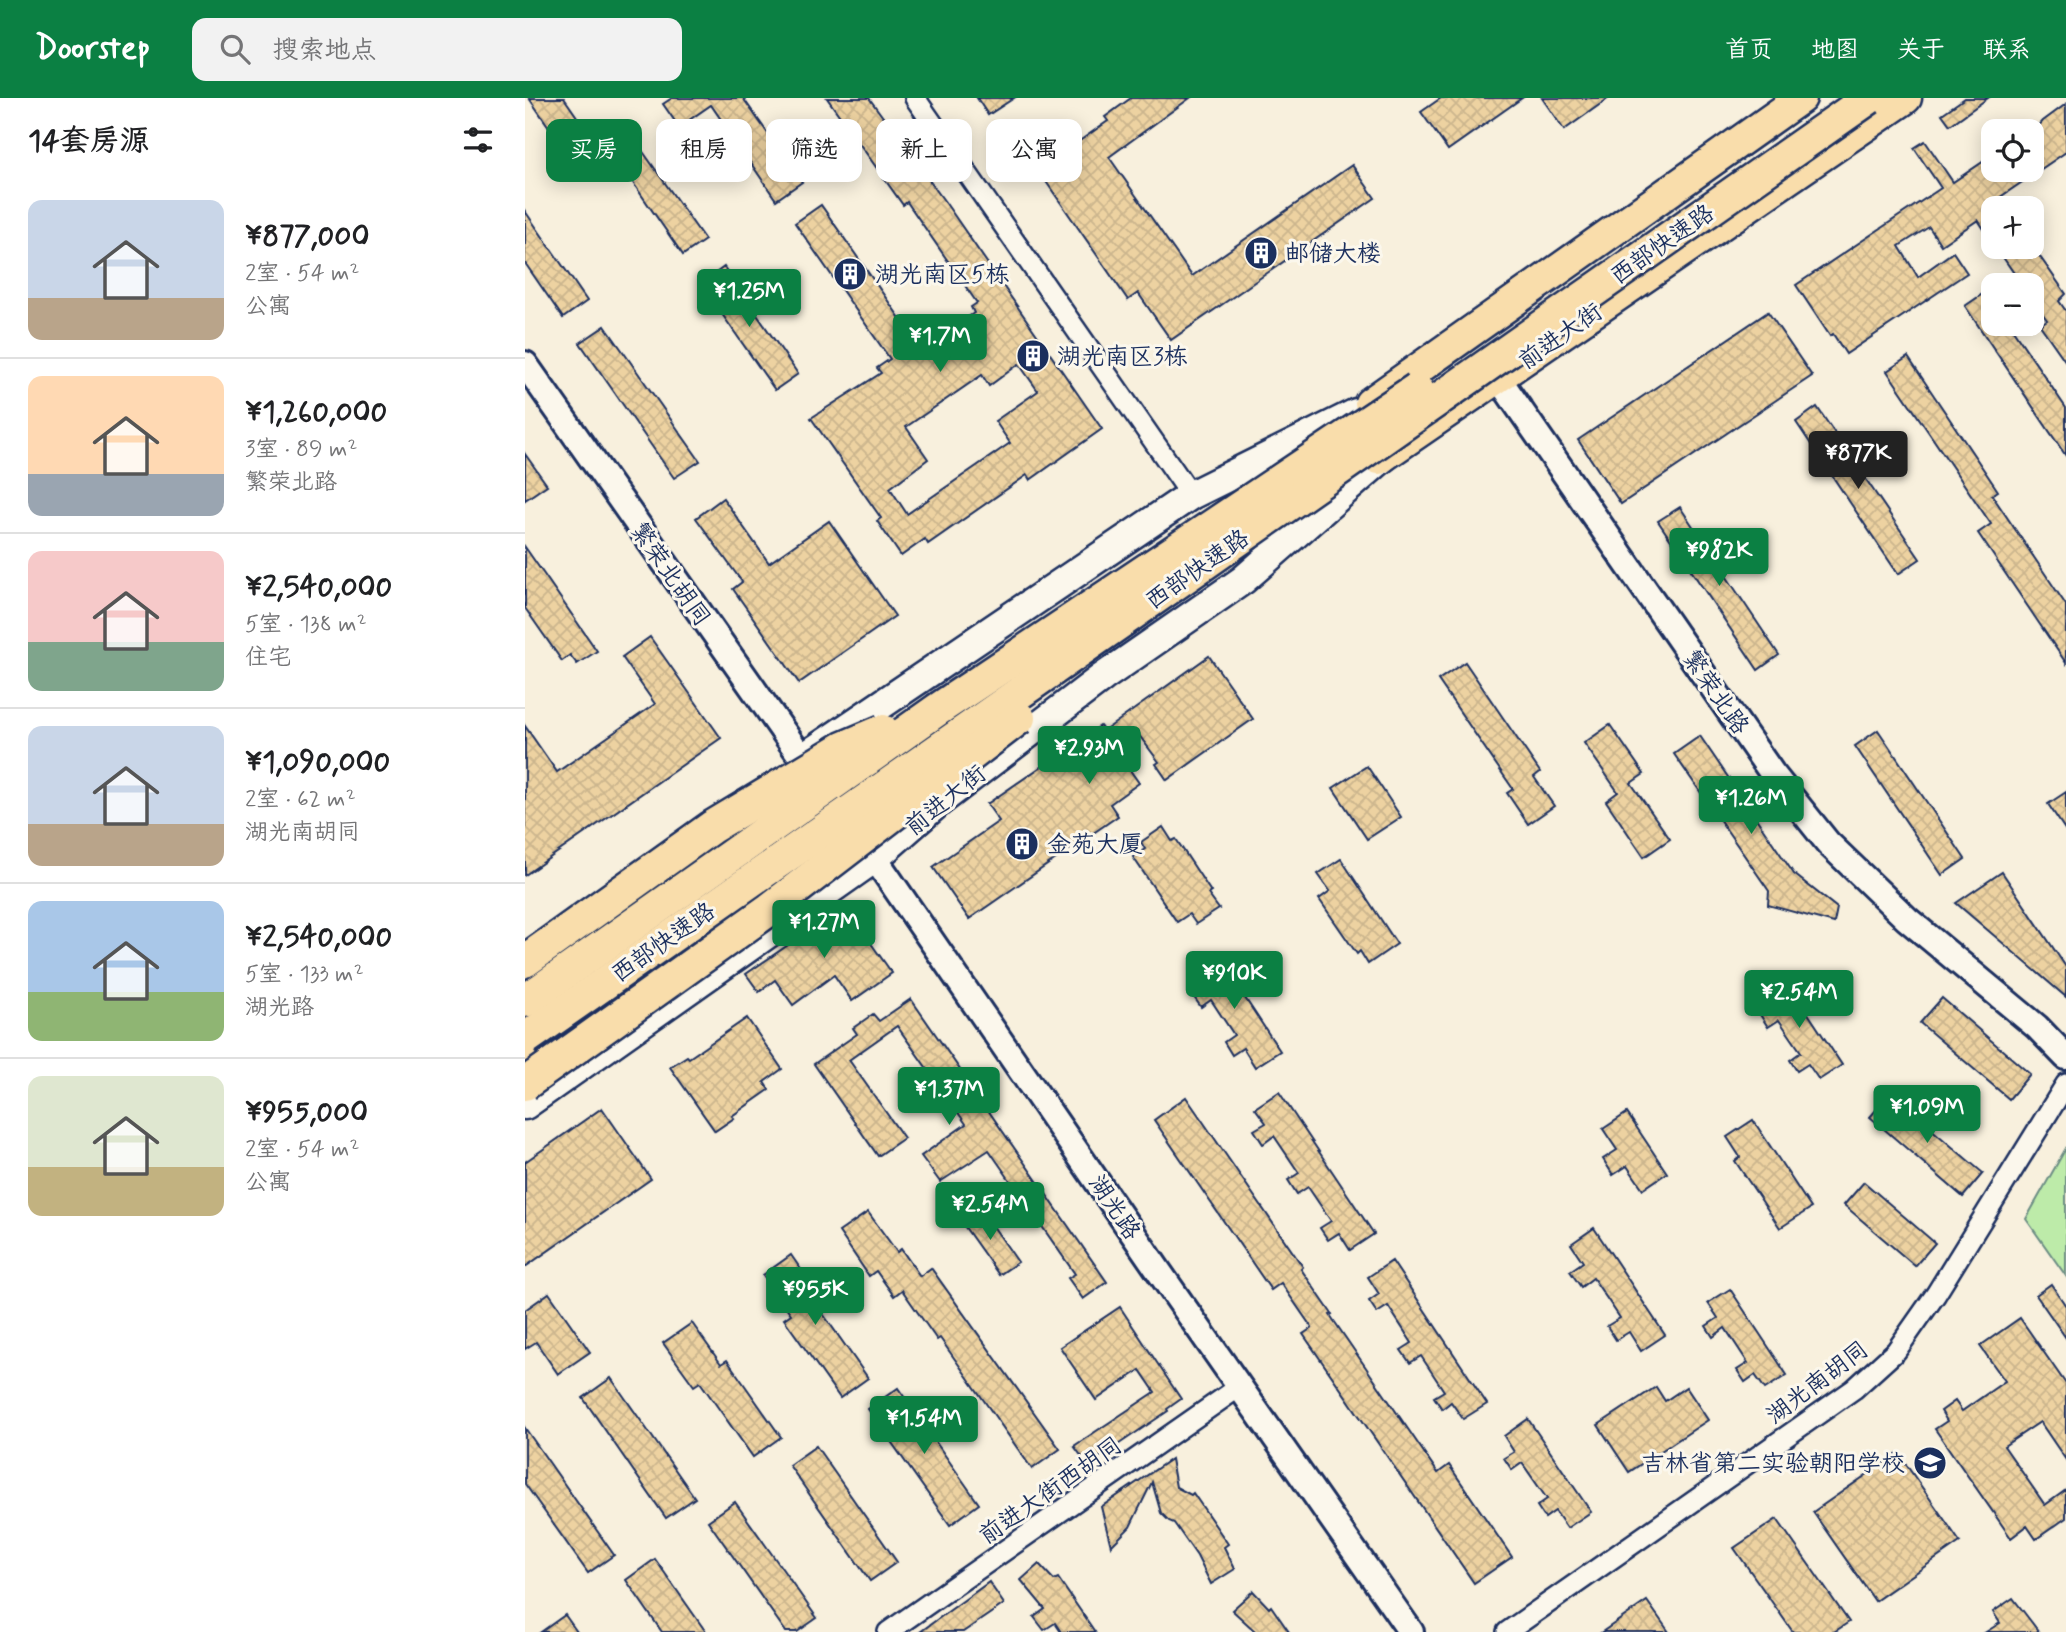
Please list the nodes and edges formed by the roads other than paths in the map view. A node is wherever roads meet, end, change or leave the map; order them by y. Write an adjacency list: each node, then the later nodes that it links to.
1 (915, 98): 10 (street)
2 (1801, 98): 8 (main road)
3 (1843, 98): 12 (highway, 西部快速路, bridge)
4 (1869, 98): 11 (highway, 西部快速路, bridge)
5 (1906, 98): 7 (main road, 前进大街)
6 (525, 364): 13 (street, 繁荣北胡同)
7 (1499, 379): 9 (main road, 前进大街); 23 (street, 繁荣北路)
8 (1356, 413): 10 (main road); 14 (main road)
9 (1387, 454): 15 (main road, 前进大街); 16 (main road, 前进大街)
10 (1191, 495): 13 (main road)
11 (1276, 514): 21 (highway, 西部快速路, bridge); 24 (highway, bridge)
12 (937, 710): 18 (highway, bridge); 20 (highway, 西部快速路, bridge)
13 (802, 758): 14 (street, 繁荣北胡同); 17 (main road)
14 (819, 782): 15 (street, 湖光路); 19 (main road)
15 (849, 823): 16 (street, 湖光路); 22 (main road, 前进大街)
16 (875, 858): 26 (main road, 前进大街); 27 (street, 湖光路)
17 (525, 943)
18 (525, 961)
19 (525, 989)
20 (525, 1001)
21 (525, 1039)
22 (525, 1057)
23 (2066, 1057)
24 (525, 1084)
25 (2066, 1084): 30 (street, 湖光南胡同)
26 (525, 1105)
27 (1239, 1387): 28 (street, 前进大街西胡同); 29 (street, 湖光路)
28 (888, 1632)
29 (1411, 1632)
30 (1507, 1632)

